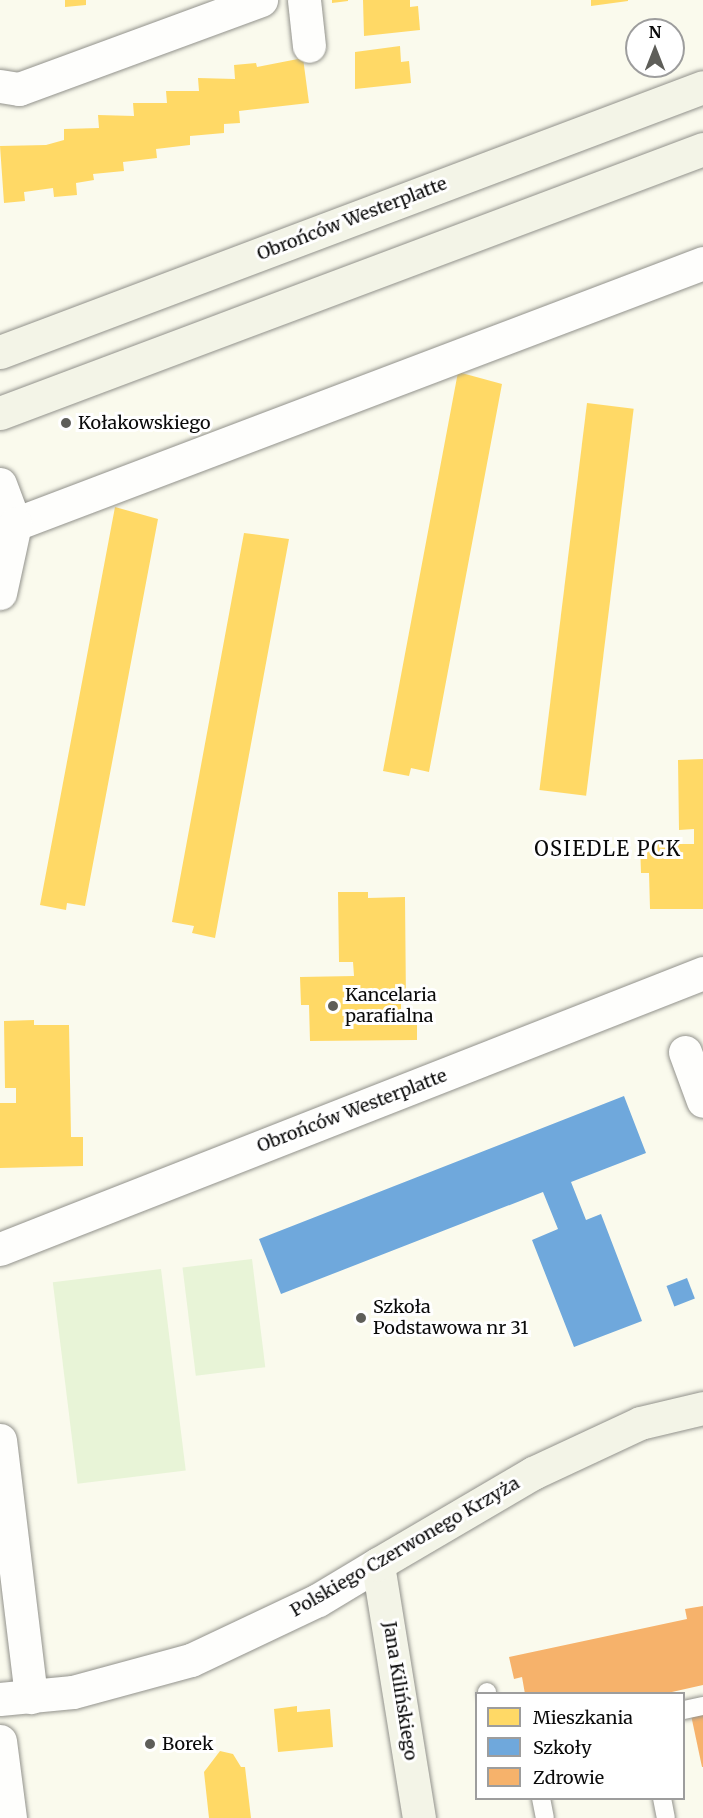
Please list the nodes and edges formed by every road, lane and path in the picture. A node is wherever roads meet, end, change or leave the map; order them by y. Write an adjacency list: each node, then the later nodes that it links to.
1 (261, 0): 4 (street)
2 (304, 0): 3 (street)
3 (309, 46)
4 (0, 86)
5 (703, 87): 8 (main road, Obrońców Westerplatte)
6 (703, 149): 9 (main road)
7 (703, 263): 11 (street)
8 (0, 352)
9 (0, 413)
10 (0, 484): 11 (street)
11 (15, 524): 12 (street)
12 (0, 593)
13 (703, 973): 16 (street, Obrońców Westerplatte)
14 (685, 1052): 15 (street)
15 (703, 1101)
16 (0, 1249)
17 (703, 1408): 19 (main road, Polskiego Czerwonego Krzyża)
18 (0, 1440): 20 (street)
19 (378, 1564): 20 (street, Polskiego Czerwonego Krzyża); 27 (main road, Jana Kilińskiego)
20 (16, 1698)
21 (703, 1706): 22 (lane)
22 (685, 1710)
23 (0, 1741): 26 (street)
24 (542, 1800): 28 (lane)
25 (662, 1800): 29 (lane)
26 (10, 1818)
27 (419, 1818)
28 (546, 1818)
29 (666, 1818)

